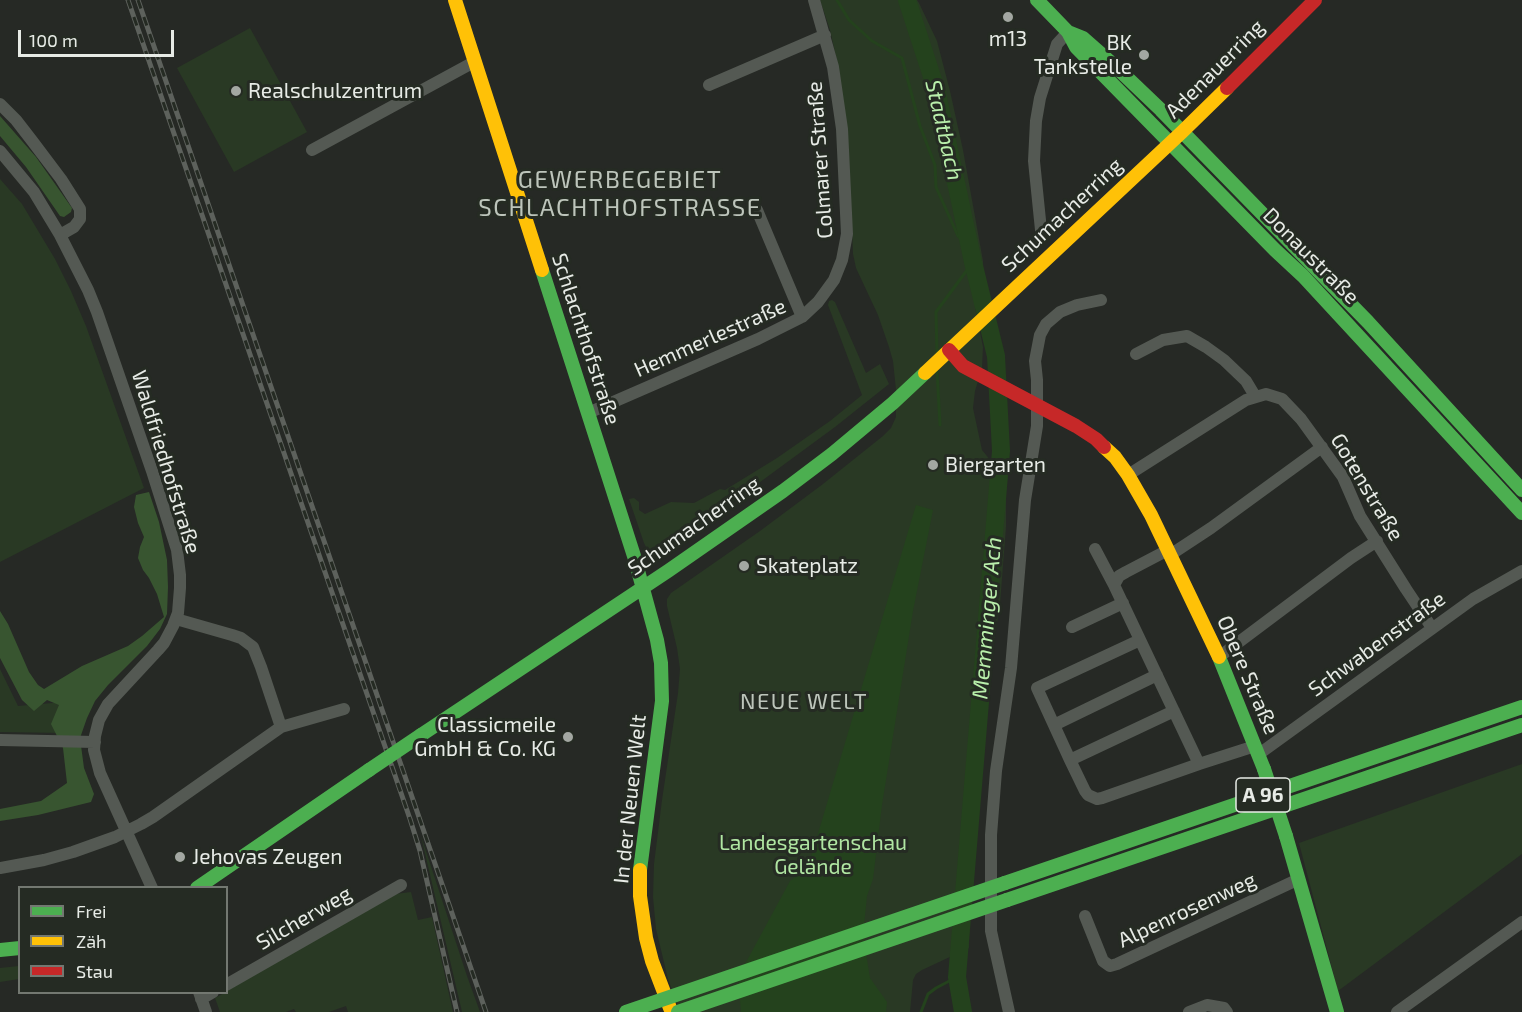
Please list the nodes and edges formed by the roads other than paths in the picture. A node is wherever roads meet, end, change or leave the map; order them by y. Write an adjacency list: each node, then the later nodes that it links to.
1 (455, 0): 7 (main road, Schlachthofstraße)
2 (814, 0): 6 (street, Colmarer Straße)
3 (1036, 0): 5 (main road, Donaustraße)
4 (1315, 0): 10 (main road, Adenauerring)
5 (1068, 32): 10 (main road, Donaustraße); 11 (main road, Donaustraße); 15 (street)
6 (825, 35): 8 (street); 17 (street, Colmarer Straße)
7 (474, 62): 12 (street); 24 (main road, Schlachthofstraße)
8 (710, 85)
9 (0, 104): 16 (street)
10 (1182, 132): 11 (main road, Adenauerring); 27 (main road, Donaustraße)
11 (1171, 143): 20 (main road, Schumacherring); 28 (main road, Donaustraße)
12 (312, 150)
13 (0, 151): 16 (street, Waldfriedhofstraße)
14 (757, 210): 19 (street)
15 (1041, 230)
16 (60, 235): 36 (street, Waldfriedhofstraße)
17 (834, 280): 19 (street, Hemmerlestraße)
18 (1101, 300): 23 (street)
19 (802, 317): 24 (street, Hemmerlestraße)
20 (945, 354): 23 (main road, Obere Straße); 34 (main road, Schumacherring)
21 (1136, 354): 22 (street)
22 (1255, 396): 25 (street, Gotenstraße); 26 (street)
23 (1037, 406): 26 (main road, Obere Straße); 69 (street)
24 (588, 413): 34 (main road, Schlachthofstraße)
25 (1322, 447): 29 (street, Gotenstraße); 31 (street)
26 (1128, 475): 31 (main road, Obere Straße)
27 (1522, 490)
28 (1522, 513)
29 (1377, 541): 38 (street, Gotenstraße); 40 (street)
30 (1095, 549): 33 (street)
31 (1169, 552): 33 (street); 40 (main road, Obere Straße)
32 (1522, 571): 38 (street, Schwabenstraße)
33 (1114, 585): 35 (street)
34 (644, 587): 58 (main road, Schumacherring, bridge); 67 (main road, In der Neuen Welt)
35 (1123, 603): 37 (street); 39 (street)
36 (176, 619): 47 (street); 49 (street, Waldfriedhofstraße)
37 (1072, 627)
38 (1432, 628): 50 (street, Schwabenstraße)
39 (1140, 640): 41 (street); 45 (street)
40 (1219, 657): 50 (main road, Obere Straße)
41 (1157, 675): 44 (street); 45 (street)
42 (1522, 707): 66 (main road, A 96, bridge)
43 (344, 708): 47 (street)
44 (1174, 711): 51 (street); 52 (street)
45 (1054, 725): 51 (street)
46 (1522, 725): 68 (main road, A 96, bridge)
47 (281, 728): 53 (street)
48 (0, 740): 49 (street)
49 (94, 742): 53 (street, Waldfriedhofstraße)
50 (1257, 750): 52 (street, Schwabenstraße); 55 (main road, Obere Straße, bridge)
51 (1070, 760): 52 (street, Schwabenstraße)
52 (1199, 764)
53 (126, 832): 54 (street); 57 (street, Waldfriedhofstraße)
54 (0, 868)
55 (1299, 879): 59 (street, Alpenrosenweg); 72 (main road, Obere Straße)
56 (400, 885): 63 (street, Silcherweg)
57 (151, 886)
58 (200, 886)
59 (1085, 915)
60 (1522, 922): 73 (street)
61 (18, 948): 62 (main road)
62 (0, 950)
63 (228, 984)
64 (204, 995): 65 (street)
65 (206, 1012)
66 (626, 1012)
67 (672, 1012)
68 (678, 1012)
69 (1008, 1012)
70 (1189, 1012): 71 (street)
71 (1227, 1012)
72 (1337, 1012)
73 (1397, 1012)

